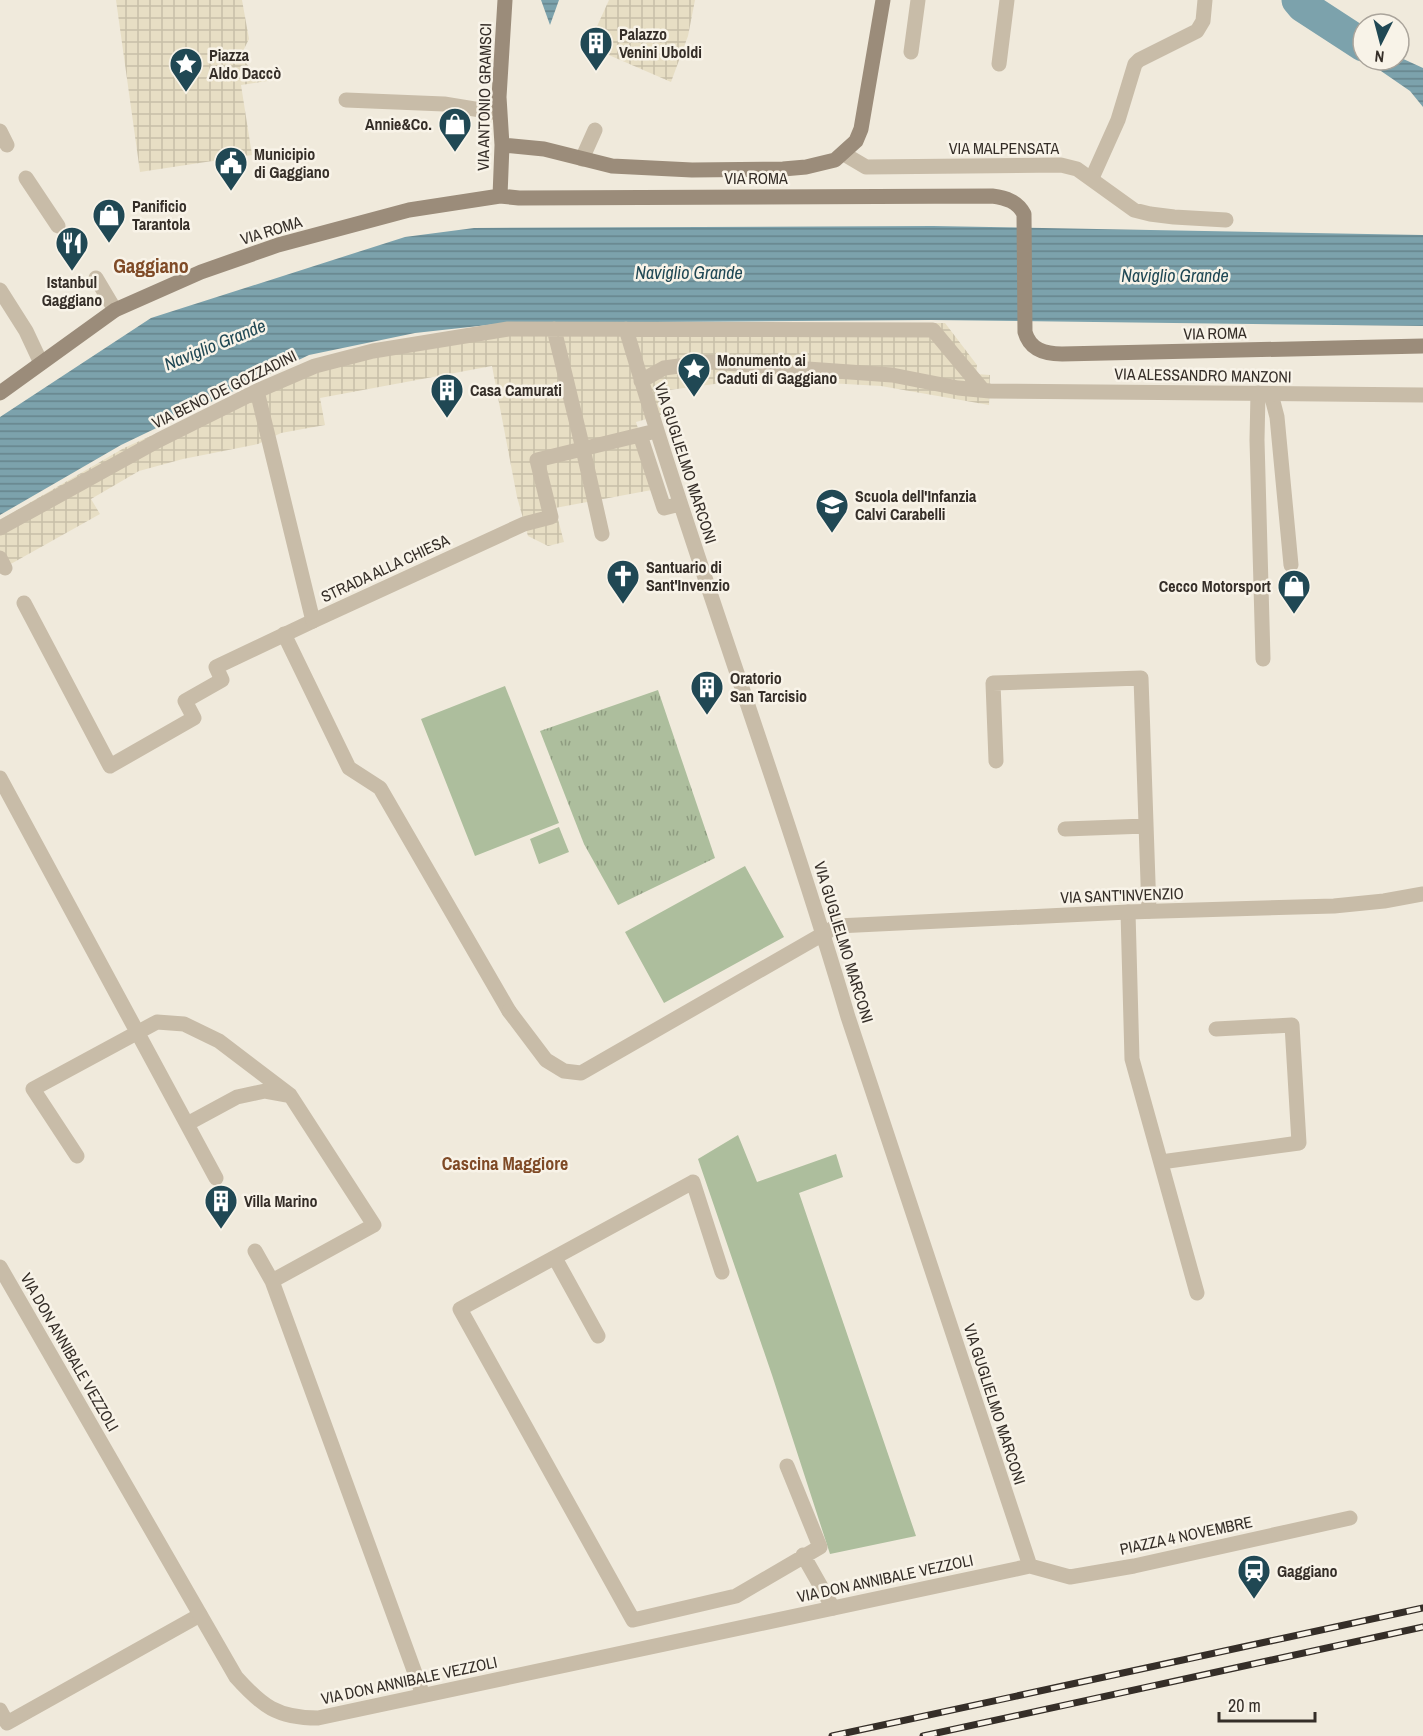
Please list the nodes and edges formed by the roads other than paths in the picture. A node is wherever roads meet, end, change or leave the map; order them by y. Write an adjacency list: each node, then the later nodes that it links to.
1 (505, 0): 9 (street, VIA ANTONIO GRAMSCI)
2 (883, 0): 14 (street)
3 (918, 0): 6 (street)
4 (1007, 0): 7 (street)
5 (1205, 0): 17 (street)
6 (911, 52)
7 (999, 64)
8 (346, 100): 9 (street)
9 (499, 113): 13 (street, VIA ANTONIO GRAMSCI)
10 (0, 130): 12 (street)
11 (595, 130): 15 (street)
12 (7, 145)
13 (502, 145): 15 (street, VIA ROMA); 18 (street, VIA ANTONIO GRAMSCI)
14 (844, 154): 15 (street, VIA ROMA); 17 (street, VIA MALPENSATA)
15 (582, 159)
16 (26, 178): 20 (street)
17 (1092, 178): 19 (street, VIA MALPENSATA)
18 (500, 196): 24 (street, VIA ROMA); 27 (street, VIA ROMA)
19 (1226, 220)
20 (58, 226)
21 (96, 278): 24 (street)
22 (0, 290): 23 (street)
23 (5, 305): 28 (street)
24 (115, 310): 28 (street, VIA ROMA)
25 (554, 329): 26 (street, VIA BENO DE GOZZADINI); 31 (street, VIA BENO DE GOZZADINI); 37 (street)
26 (626, 329): 29 (street, VIA GUGLIELMO MARCONI); 30 (street)
27 (1423, 346)
28 (41, 363): 32 (street, VIA ROMA)
29 (641, 381): 30 (street, VIA ALESSANDRO MANZONI); 35 (street, VIA GUGLIELMO MARCONI)
30 (982, 390): 33 (street, VIA ALESSANDRO MANZONI)
31 (258, 391): 39 (street, VIA BENO DE GOZZADINI); 43 (street, STRADA ALLA CHIESA)
32 (0, 393)
33 (1264, 393): 34 (street, VIA ALESSANDRO MANZONI); 41 (street); 45 (street)
34 (1423, 395)
35 (654, 424): 36 (street); 38 (street, VIA GUGLIELMO MARCONI)
36 (640, 435): 37 (street); 38 (street)
37 (584, 449): 40 (street); 43 (street, STRADA ALLA CHIESA)
38 (680, 504): 53 (street, VIA GUGLIELMO MARCONI)
39 (0, 528)
40 (602, 534)
41 (1291, 565)
42 (24, 603): 44 (street)
43 (314, 621): 44 (street)
44 (284, 634): 53 (street, VIA SANT'INVENZIO)
45 (1263, 658)
46 (996, 761): 48 (street)
47 (0, 778): 55 (street)
48 (1146, 826): 49 (street); 51 (street)
49 (1065, 829)
50 (1423, 894): 51 (street, VIA SANT'INVENZIO)
51 (1149, 911): 52 (street, VIA SANT'INVENZIO)
52 (1128, 912): 53 (street, VIA SANT'INVENZIO); 59 (street)
53 (824, 933): 71 (street, VIA GUGLIELMO MARCONI)
54 (1216, 1029): 59 (street)
55 (137, 1031): 56 (street); 57 (street); 58 (street)
56 (290, 1095): 57 (street); 65 (street)
57 (186, 1124): 60 (street)
58 (77, 1156)
59 (1161, 1162): 66 (street)
60 (216, 1178)
61 (255, 1251): 65 (street)
62 (555, 1258): 64 (street); 67 (street); 70 (street)
63 (0, 1267): 73 (street, VIA DON ANNIBALE VEZZOLI)
64 (722, 1272)
65 (272, 1281): 74 (street)
66 (1197, 1293)
67 (598, 1336)
68 (787, 1466): 70 (street)
69 (1350, 1518): 71 (street, PIAZZA 4 NOVEMBRE)
70 (803, 1555): 72 (street)
71 (1030, 1566): 72 (street, VIA DON ANNIBALE VEZZOLI)
72 (833, 1608): 74 (street, VIA DON ANNIBALE VEZZOLI)
73 (200, 1615): 74 (street, VIA DON ANNIBALE VEZZOLI); 75 (street)
74 (423, 1695)
75 (0, 1710)

